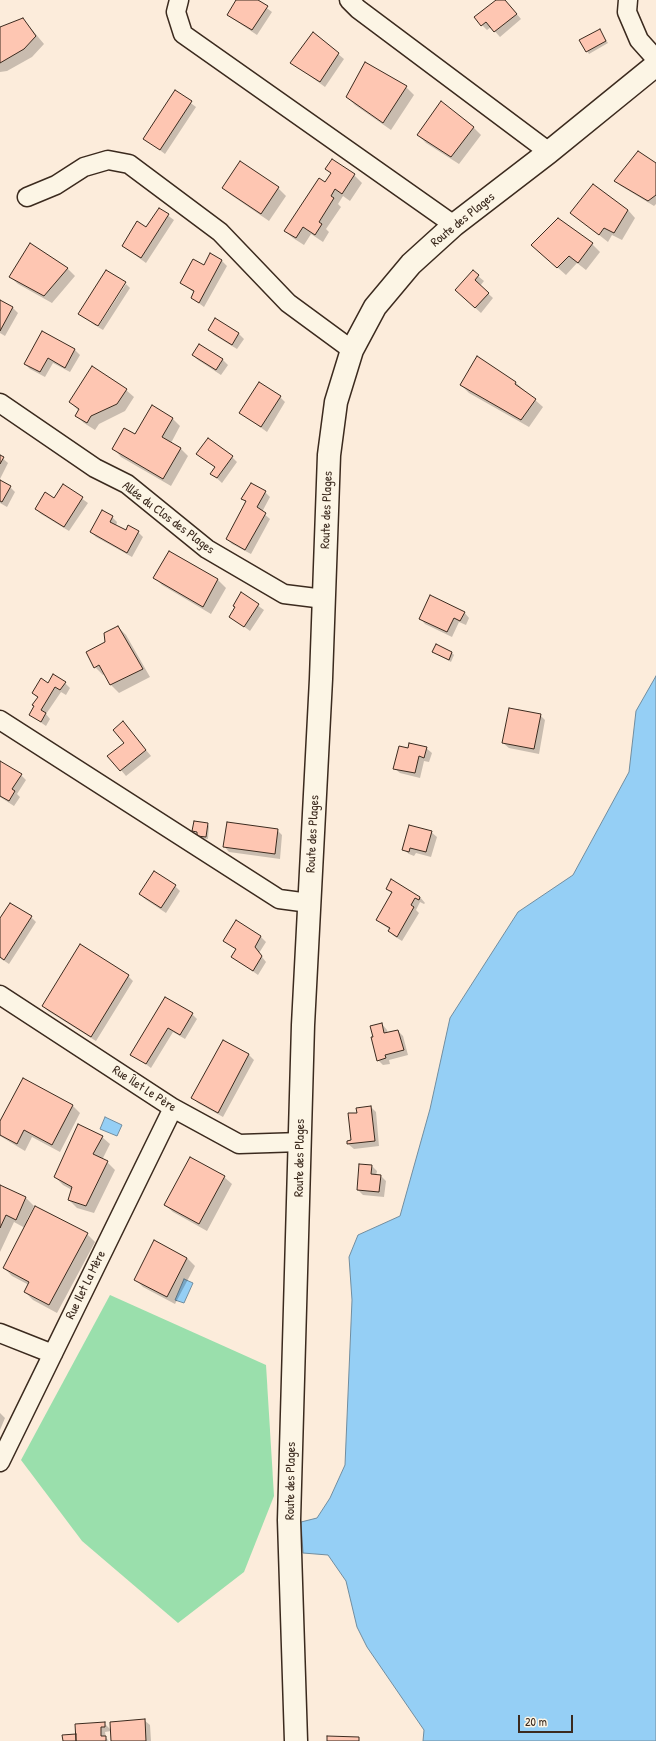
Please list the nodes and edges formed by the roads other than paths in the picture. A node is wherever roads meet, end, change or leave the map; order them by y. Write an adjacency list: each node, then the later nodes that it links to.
1 (179, 0): 8 (street)
2 (349, 0): 6 (street)
3 (628, 0): 4 (street)
4 (656, 59)
5 (656, 65): 6 (street, Route des Plages)
6 (549, 152): 8 (street, Route des Plages)
7 (27, 197): 9 (street)
8 (454, 225): 9 (street, Route des Plages)
9 (352, 350): 11 (street, Route des Plages)
10 (0, 403): 11 (street, Allée du Clos des Plages)
11 (324, 599): 13 (street, Route des Plages)
12 (0, 720): 13 (street)
13 (309, 903): 16 (street, Route des Plages)
14 (0, 995): 15 (street, Rue Îlet Le Père)
15 (173, 1108): 16 (street, Rue Îlet Le Père); 18 (street, Rue Ilet La Mère)
16 (301, 1142): 20 (street, Route des Plages)
17 (0, 1333): 18 (street)
18 (53, 1354): 19 (street, Rue Ilet La Mère)
19 (0, 1462)
20 (296, 1741)

